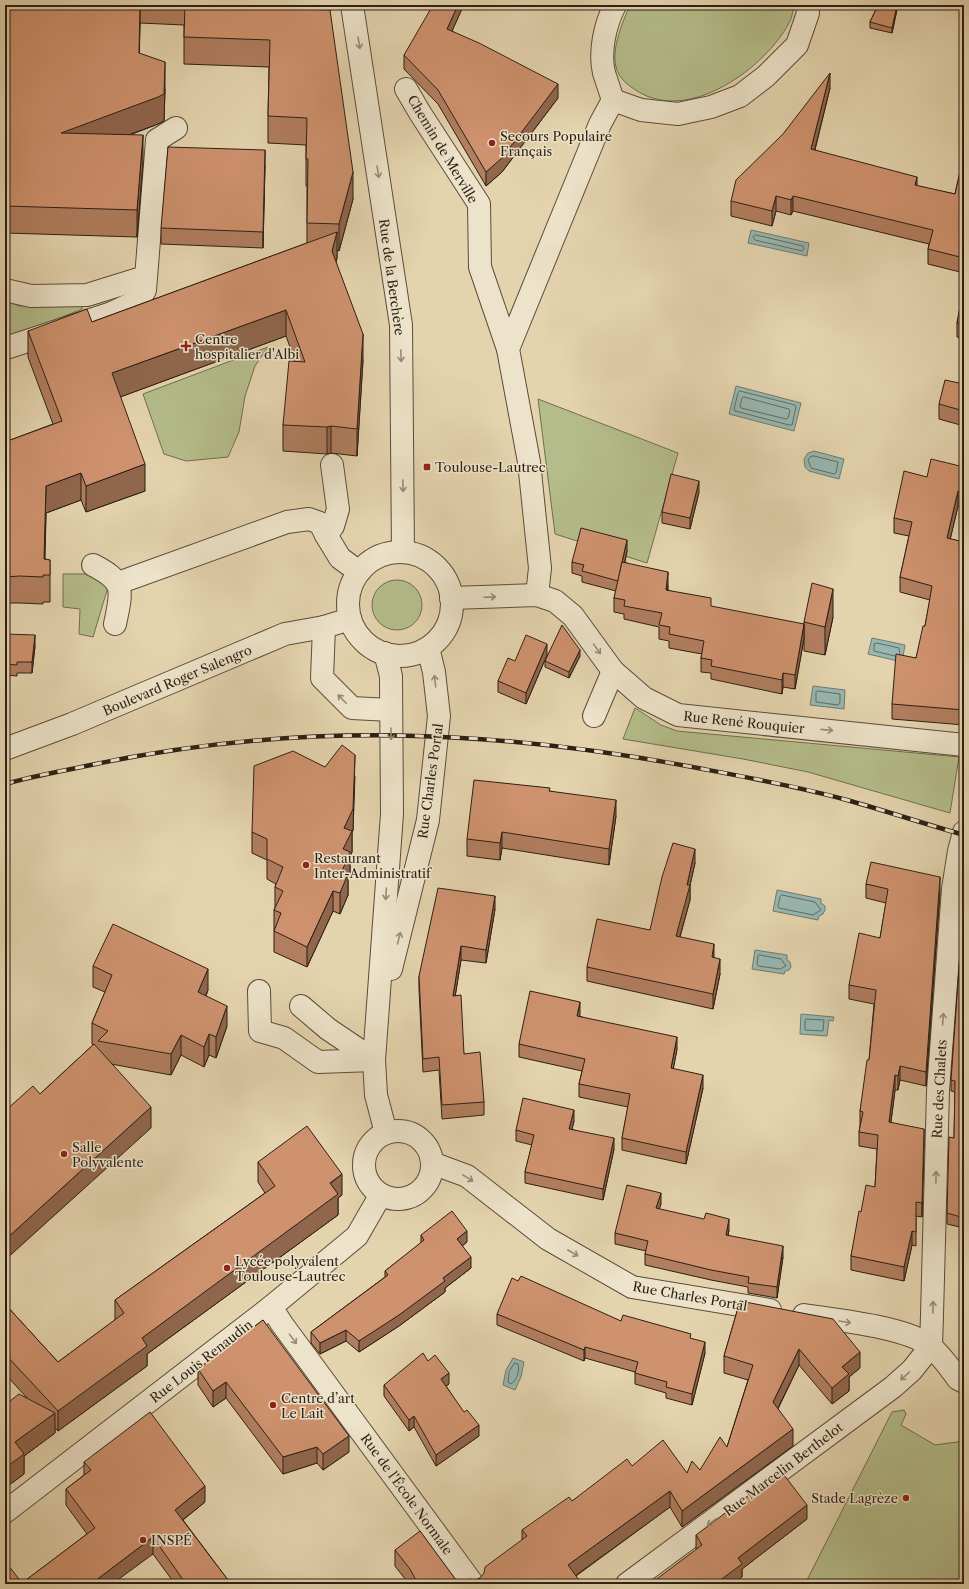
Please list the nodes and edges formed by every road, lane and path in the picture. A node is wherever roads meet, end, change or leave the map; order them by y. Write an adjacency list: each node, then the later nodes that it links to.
1 (352, 5): 13 (street, Rue de la Berchère, one-way to 13)
2 (615, 5): 5 (street)
3 (807, 5): 5 (street)
4 (406, 89): 10 (street, Chemin de Merville)
5 (613, 100): 10 (street)
6 (176, 128): 7 (street)
7 (145, 277): 8 (street); 9 (street)
8 (5, 290)
9 (5, 347)
10 (508, 349): 17 (street, Chemin de Merville)
11 (332, 465): 12 (street)
12 (326, 535): 15 (street); 16 (street)
13 (404, 551): 15 (street); 18 (street)
14 (93, 565): 16 (street)
15 (359, 572): 19 (street)
16 (118, 583): 20 (street)
17 (538, 595): 18 (street, Rue René Rouquier, one-way to 17); 24 (street, Rue René Rouquier, one-way to 24)
18 (451, 598): 22 (street)
19 (350, 619): 21 (street, Boulevard Roger Salengro); 23 (street)
20 (115, 624)
21 (324, 627): 25 (street, one-way to 21); 28 (street, Boulevard Roger Salengro)
22 (428, 648): 23 (street); 32 (street, Rue Charles Portal, one-way to 22)
23 (385, 654): 25 (street, Rue Charles Portal)
24 (613, 671): 26 (street); 27 (street, Rue René Rouquier, one-way to 27)
25 (391, 710): 32 (street, Rue Charles Portal, one-way to 32)
26 (594, 716)
27 (964, 745)
28 (5, 749)
29 (964, 832): 38 (street, Rue des Chalets, one-way to 29)
30 (259, 991): 33 (street)
31 (301, 1006): 33 (street)
32 (376, 1030): 33 (street, Rue Charles Portal)
33 (374, 1060): 34 (street, Rue Charles Portal)
34 (386, 1133): 35 (street); 36 (street)
35 (432, 1163): 36 (street); 38 (street, Rue Charles Portal, one-way to 38)
36 (380, 1196): 37 (street, Rue Louis Renaudin)
37 (271, 1307): 40 (street, Rue Louis Renaudin); 41 (street, Rue de l'École Normale, one-way to 41)
38 (930, 1346): 39 (street); 42 (street, Rue Marcelin Berthelot, one-way to 42)
39 (964, 1382)
40 (5, 1512)
41 (473, 1584)
42 (627, 1584)

